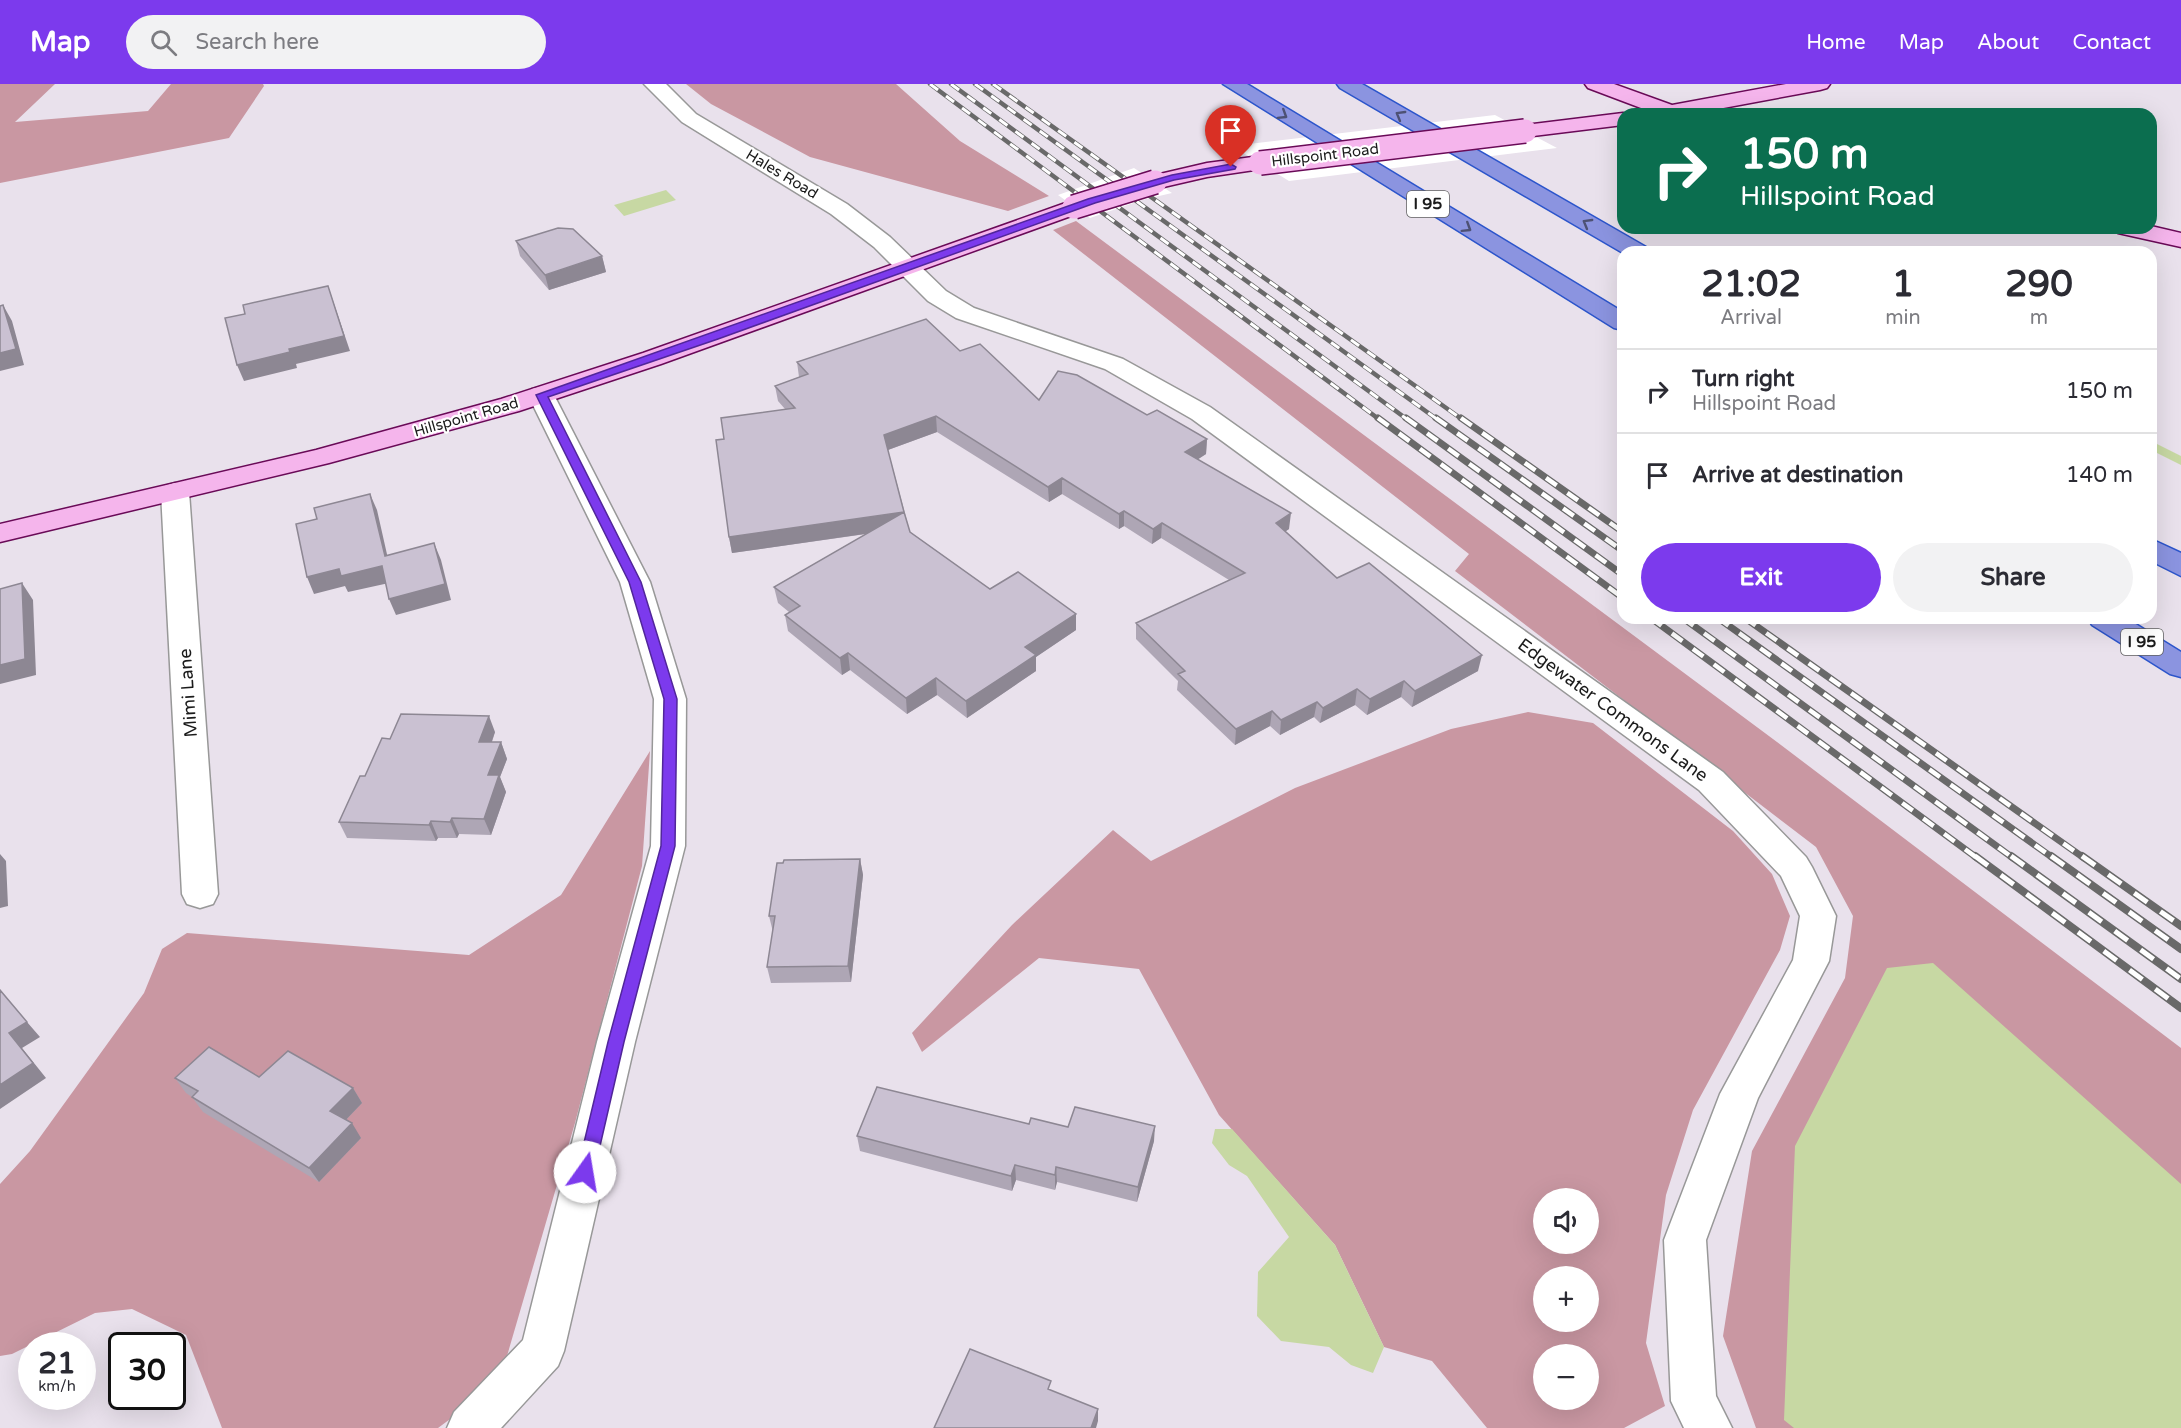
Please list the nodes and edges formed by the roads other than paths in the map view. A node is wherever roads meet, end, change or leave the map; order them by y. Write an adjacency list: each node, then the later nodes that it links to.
1 (654, 84): 14 (street, Hales Road)
2 (1233, 84): 15 (highway, I 95, one-way to 15)
3 (1347, 84): 13 (highway, one-way to 3)
4 (1595, 84): 7 (street)
5 (1820, 84): 6 (street)
6 (1762, 95): 8 (street); 9 (street)
7 (1655, 108)
8 (1694, 108)
9 (1773, 108)
10 (1617, 121): 14 (street, Hillspoint Road, bridge)
11 (2154, 234): 12 (street)
12 (2181, 240)
13 (1628, 246)
14 (909, 266): 16 (street, Hillspoint Road); 25 (street, Edgewater Commons Lane)
15 (1617, 319)
16 (542, 395): 17 (street, Hillspoint Road); 24 (street)
17 (175, 492): 18 (street, Hillspoint Road); 23 (street, Mimi Lane)
18 (0, 533)
19 (2157, 552): 20 (highway)
20 (2181, 566)
21 (2113, 624): 22 (highway, I 95)
22 (2181, 666)
23 (200, 894)
24 (470, 1428)
25 (1709, 1428)

